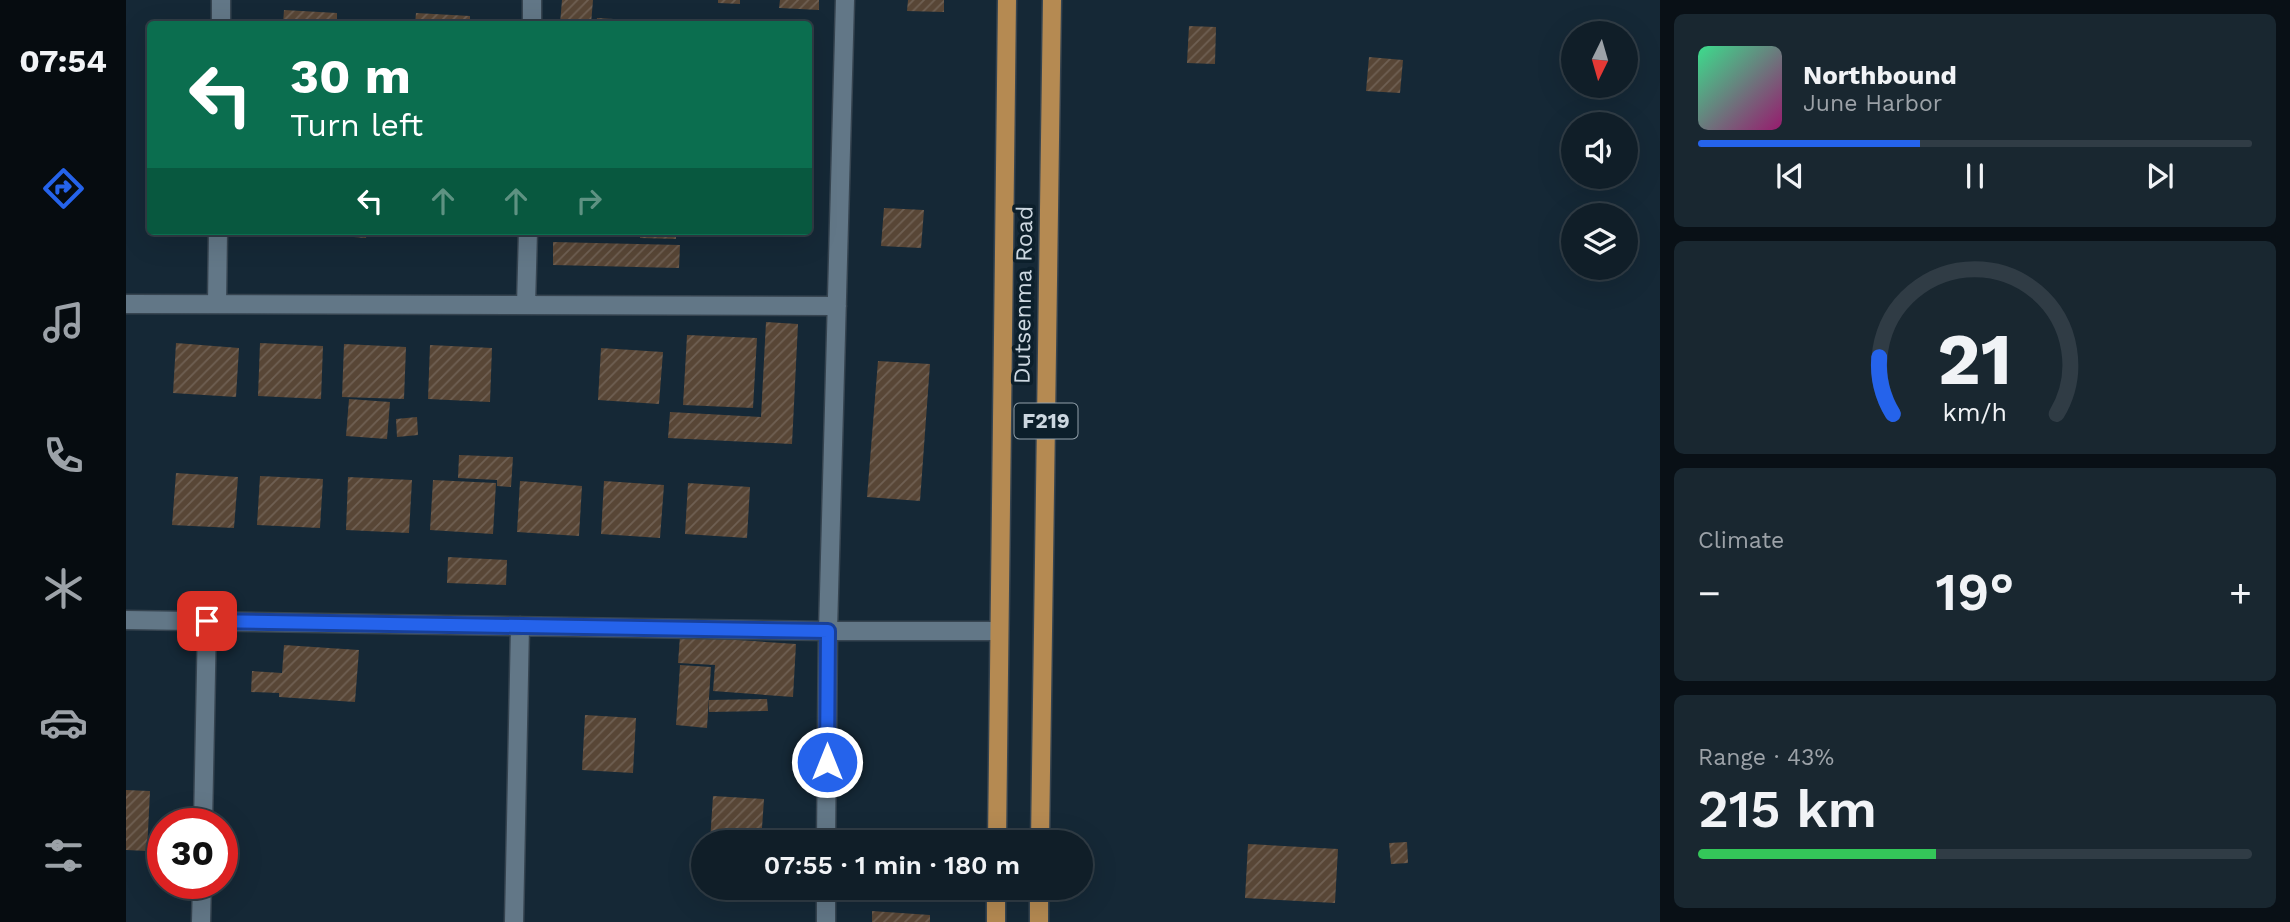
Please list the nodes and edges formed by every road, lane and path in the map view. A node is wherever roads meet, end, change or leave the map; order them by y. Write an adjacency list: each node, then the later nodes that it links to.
1 (221, 0): 6 (street)
2 (532, 0): 7 (street)
3 (845, 0): 13 (street)
4 (1007, 0): 18 (main road, Dutsenma Road / F219)
5 (1052, 0): 22 (main road, Dutsenma Road / F219)
6 (221, 21)
7 (532, 21)
8 (218, 235): 11 (street)
9 (528, 235): 12 (street)
10 (126, 304): 11 (street)
11 (217, 304): 12 (street)
12 (526, 305): 13 (street)
13 (837, 306): 17 (street)
14 (126, 620): 15 (street)
15 (207, 621): 16 (street); 19 (street)
16 (520, 626): 17 (street); 28 (street)
17 (828, 631): 18 (street); 20 (street)
18 (999, 631): 21 (main road, Dutsenma Road / F219)
19 (203, 808)
20 (826, 830)
21 (997, 830)
22 (1040, 830)
23 (202, 899): 27 (street)
24 (826, 900): 29 (street)
25 (996, 900): 30 (main road)
26 (1040, 900): 31 (main road)
27 (201, 922)
28 (514, 922)
29 (826, 922)
30 (996, 922)
31 (1039, 922)

